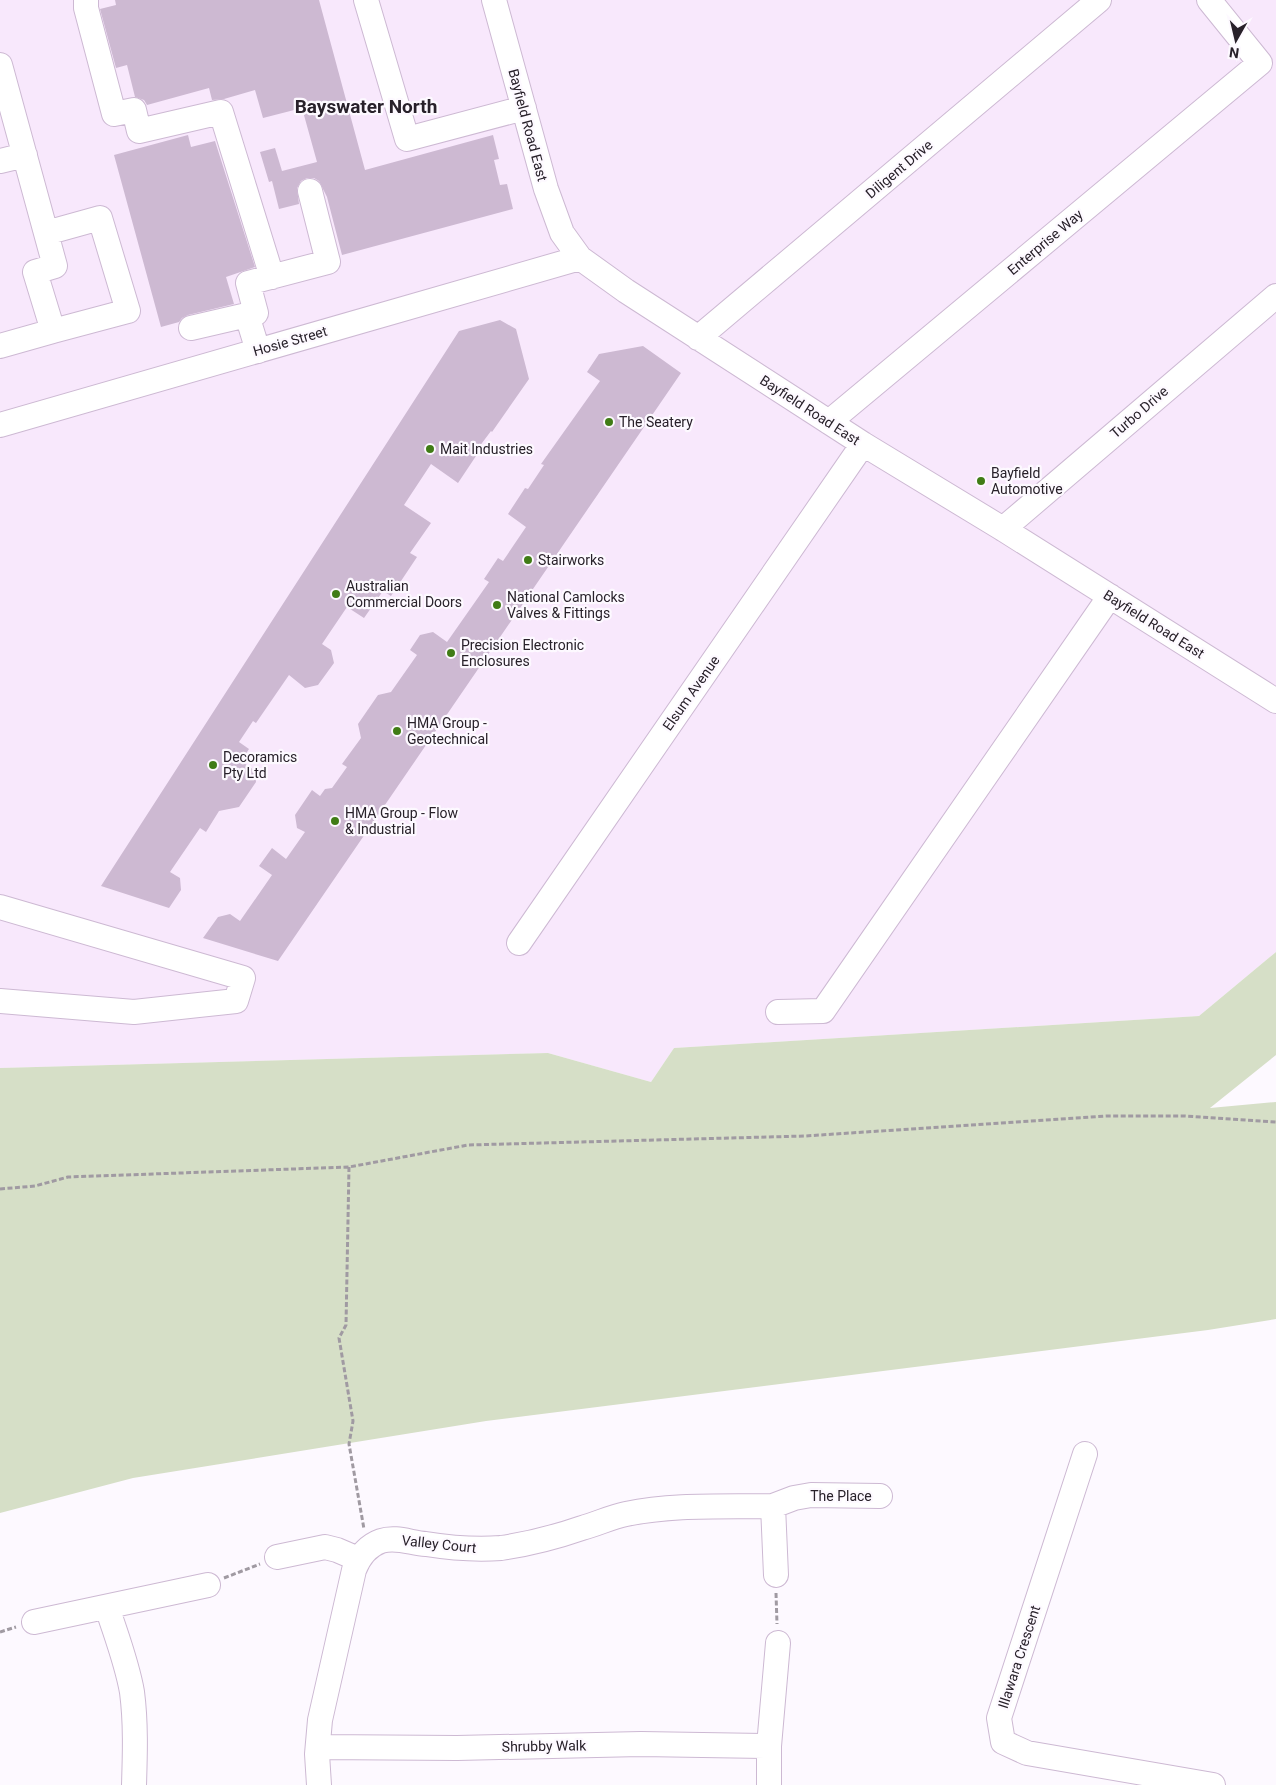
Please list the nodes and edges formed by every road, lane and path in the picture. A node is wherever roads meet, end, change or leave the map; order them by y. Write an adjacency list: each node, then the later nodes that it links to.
1 (86, 0): 14 (street)
2 (366, 0): 7 (street)
3 (494, 0): 7 (street, Bayfield Road East)
4 (1099, 0): 19 (street, Diligent Drive)
5 (1209, 0): 22 (street, Enterprise Way)
6 (0, 65): 8 (street)
7 (524, 108): 13 (street, Bayfield Road East)
8 (7, 120): 9 (street)
9 (25, 155): 10 (street); 12 (street)
10 (0, 161)
11 (310, 191): 14 (street)
12 (46, 233): 18 (street); 18 (street)
13 (580, 258): 19 (street, Bayfield Road East); 21 (street, Hosie Street)
14 (272, 277): 16 (street)
15 (1276, 296): 25 (street, Turbo Drive)
16 (247, 315): 17 (street); 21 (street)
17 (191, 328)
18 (52, 331): 20 (street)
19 (698, 338): 22 (street, Bayfield Road East)
20 (0, 346)
21 (258, 351): 23 (street, Hosie Street)
22 (829, 422): 24 (street, Bayfield Road East)
23 (0, 425)
24 (863, 444): 25 (street, Bayfield Road East); 29 (street, Elsum Avenue)
25 (1003, 529): 26 (street, Bayfield Road East)
26 (1110, 596): 27 (street, Bayfield Road East); 31 (street)
27 (1276, 701)
28 (0, 907): 30 (street)
29 (519, 943)
30 (0, 1001)
31 (778, 1012)
32 (1276, 1122): 33 (path)
33 (349, 1167): 34 (path); 38 (path)
34 (0, 1189)
35 (1085, 1454): 50 (street, Illawara Crescent)
36 (880, 1496): 37 (street, The Place)
37 (773, 1506): 38 (street, Valley Court); 40 (street)
38 (363, 1553): 39 (street); 46 (street)
39 (277, 1557): 41 (path)
40 (776, 1575): 44 (path)
41 (208, 1585): 42 (street)
42 (107, 1607): 43 (street); 47 (street)
43 (34, 1622)
44 (778, 1643): 45 (street)
45 (769, 1746): 46 (street, Shrubby Walk); 49 (street)
46 (318, 1747): 48 (street)
47 (134, 1785)
48 (319, 1785)
49 (769, 1785)
50 (1213, 1785)

